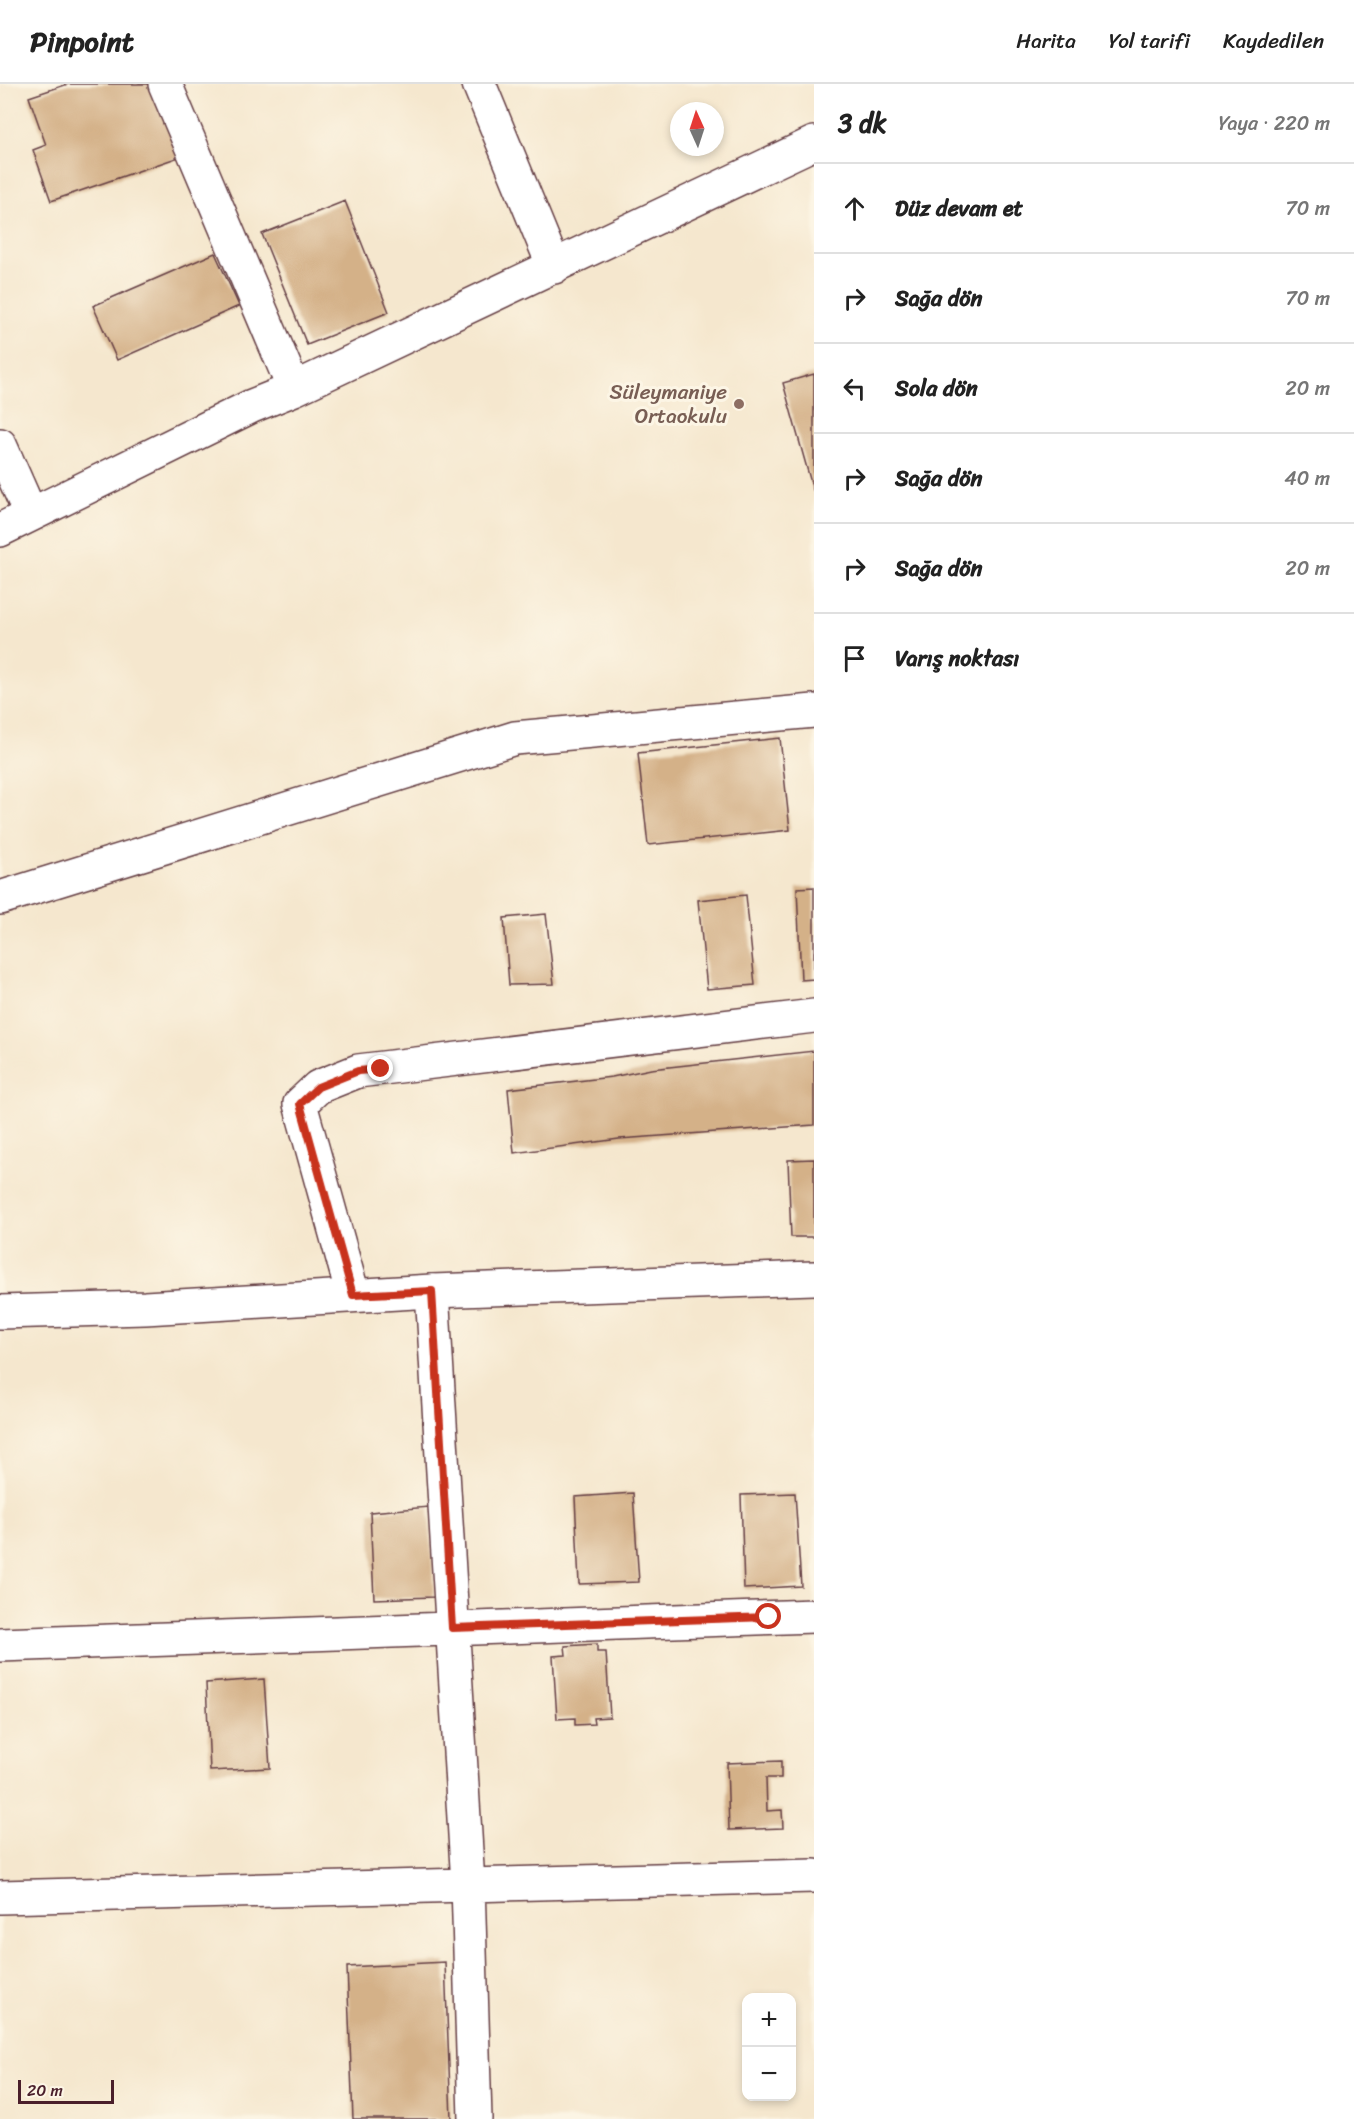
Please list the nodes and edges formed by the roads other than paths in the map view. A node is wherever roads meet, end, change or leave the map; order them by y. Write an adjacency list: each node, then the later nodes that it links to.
1 (165, 84): 5 (street)
2 (479, 84): 4 (street)
3 (814, 143): 4 (street)
4 (554, 267): 5 (street)
5 (294, 389): 7 (street)
6 (0, 445): 7 (street)
7 (30, 513): 8 (street)
8 (0, 530)
9 (814, 711): 10 (street)
10 (0, 898)
11 (814, 1016): 14 (street)
12 (814, 1278): 13 (street)
13 (432, 1291): 14 (street); 17 (street)
14 (353, 1295): 15 (street)
15 (0, 1312)
16 (814, 1616): 17 (street)
17 (452, 1628): 18 (street); 20 (street)
18 (0, 1645)
19 (814, 1876): 20 (street)
20 (468, 1884): 21 (street); 22 (street)
21 (0, 1897)
22 (475, 2119)

